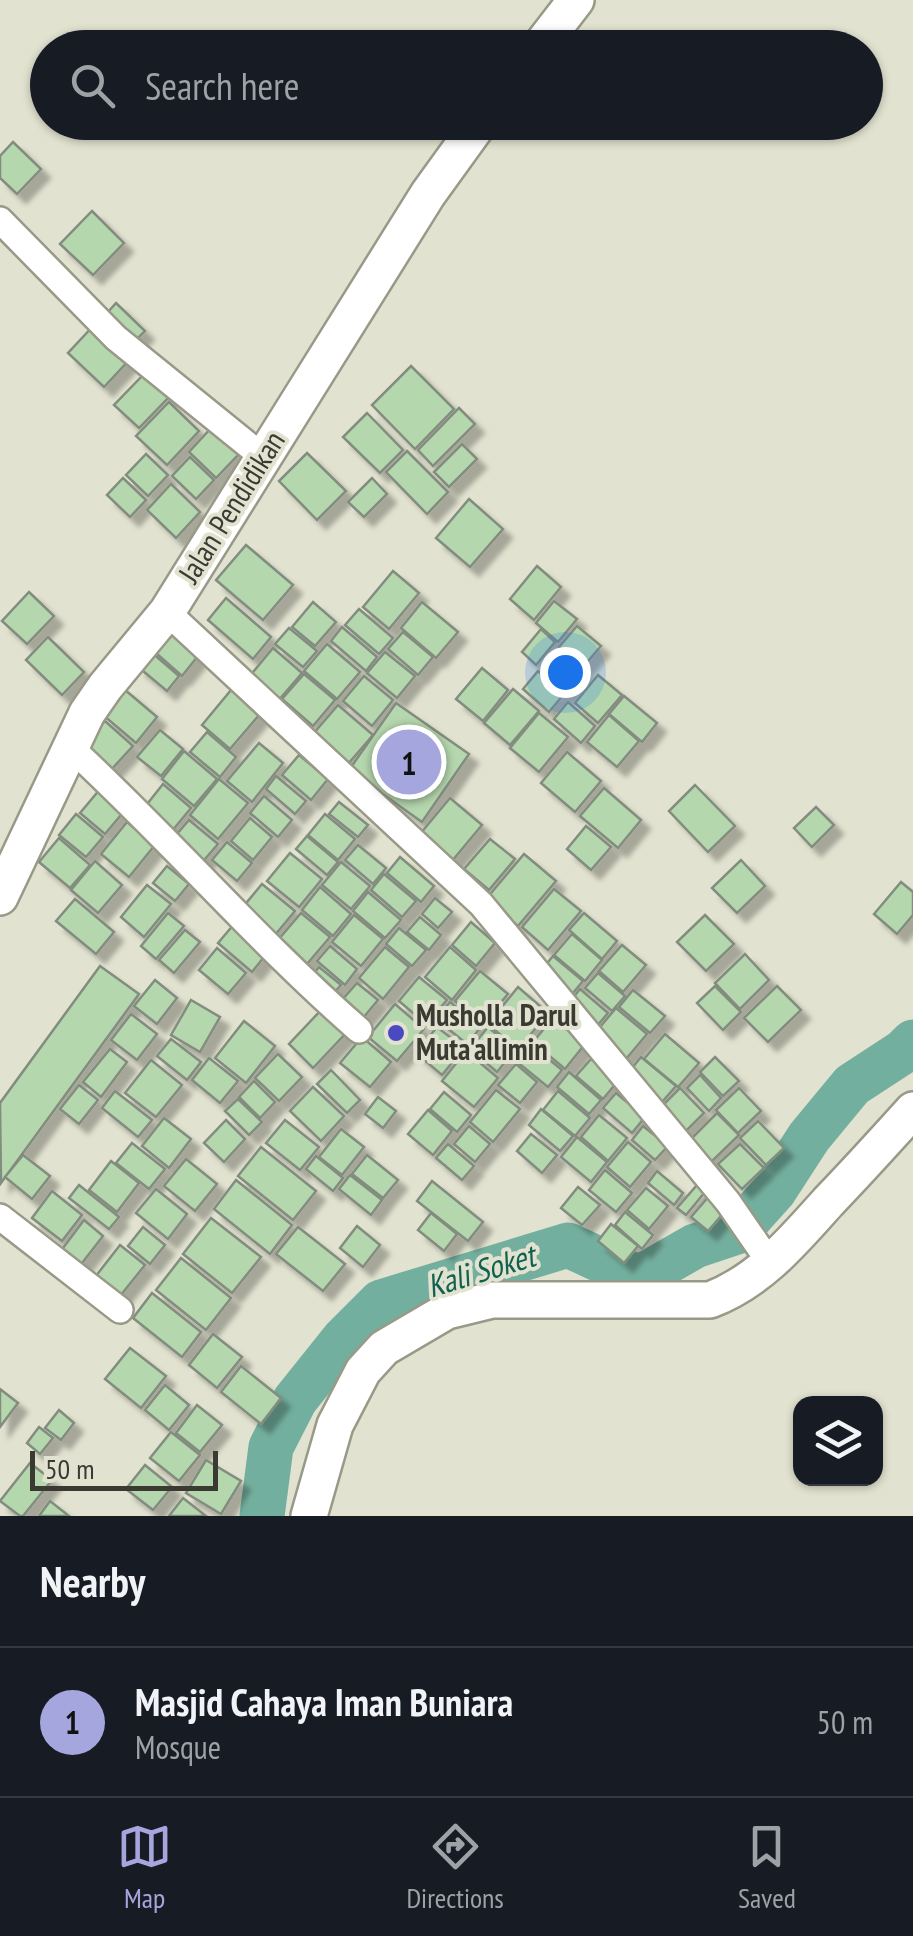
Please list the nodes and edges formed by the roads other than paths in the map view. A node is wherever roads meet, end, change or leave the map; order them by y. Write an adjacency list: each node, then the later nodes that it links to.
1 (576, 0): 2 (street)
2 (553, 30)
3 (467, 140): 5 (street, Jalan Pendidikan)
4 (0, 220): 5 (street)
5 (263, 458): 6 (street, Jalan Pendidikan)
6 (168, 612): 7 (street, Jalan Pendidikan); 12 (street)
7 (70, 746): 8 (street, Jalan Pendidikan); 9 (street)
8 (0, 898)
9 (358, 1030)
10 (913, 1110): 12 (street)
11 (0, 1217): 13 (street)
12 (770, 1263): 14 (street)
13 (120, 1310)
14 (309, 1516)

